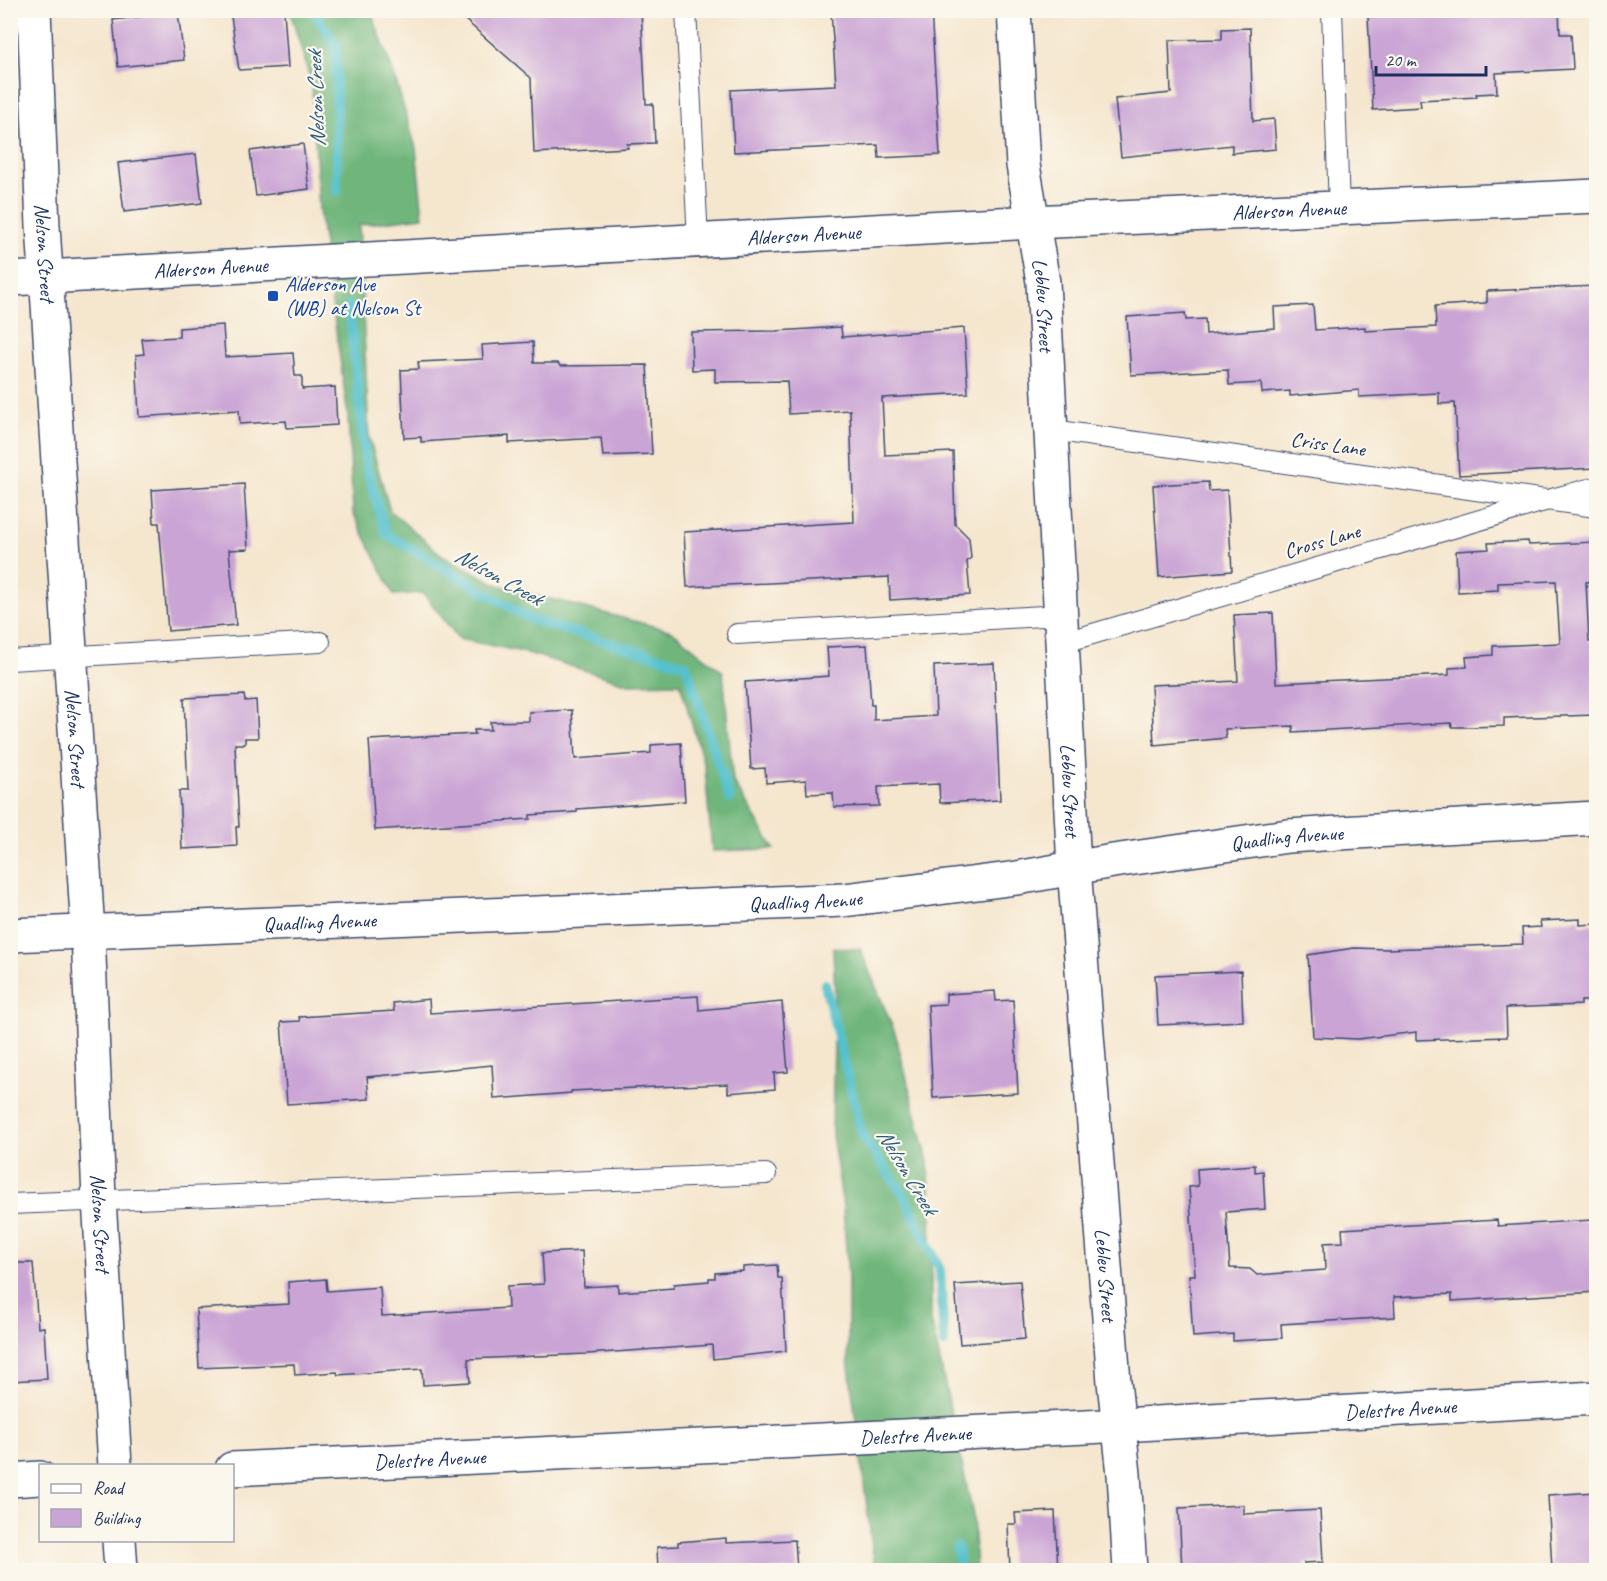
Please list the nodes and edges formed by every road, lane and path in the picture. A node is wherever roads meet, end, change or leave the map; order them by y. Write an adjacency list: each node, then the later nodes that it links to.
1 (34, 10): 9 (street, Nelson Street)
2 (686, 10): 8 (lane)
3 (1014, 10): 7 (street, Lebleu Street)
4 (1332, 10): 6 (lane)
5 (1596, 196): 6 (street, Alderson Avenue)
6 (1339, 208): 7 (street, Alderson Avenue)
7 (1033, 222): 8 (street, Alderson Avenue); 11 (street, Lebleu Street)
8 (698, 240): 9 (street, Alderson Avenue)
9 (47, 277): 10 (street, Alderson Avenue); 18 (street, Nelson Street)
10 (10, 279)
11 (1052, 430): 13 (lane, Criss Lane); 15 (street, Lebleu Street)
12 (1596, 487): 13 (lane, Cross Lane)
13 (1548, 500): 14 (lane, Criss Lane); 15 (lane, Cross Lane)
14 (1596, 507)
15 (1061, 629): 16 (lane, Cross Lane); 21 (street, Lebleu Street)
16 (737, 634)
17 (320, 642): 18 (lane)
18 (69, 657): 19 (lane); 22 (street, Nelson Street)
19 (10, 660)
20 (1596, 818): 21 (street, Quadling Avenue)
21 (1074, 867): 22 (street, Quadling Avenue); 28 (street, Lebleu Street)
22 (88, 932): 23 (street, Quadling Avenue); 25 (street, Nelson Street)
23 (10, 935)
24 (766, 1174): 25 (lane)
25 (99, 1199): 26 (lane); 29 (street, Nelson Street)
26 (10, 1204)
27 (1596, 1398): 28 (street, Delestre Avenue)
28 (1119, 1425): 30 (street, Delestre Avenue); 35 (street, Lebleu Street)
29 (115, 1464)
30 (234, 1469)
31 (39, 1479): 32 (street)
32 (10, 1480)
33 (119, 1542): 34 (street)
34 (121, 1570)
35 (1130, 1570)

